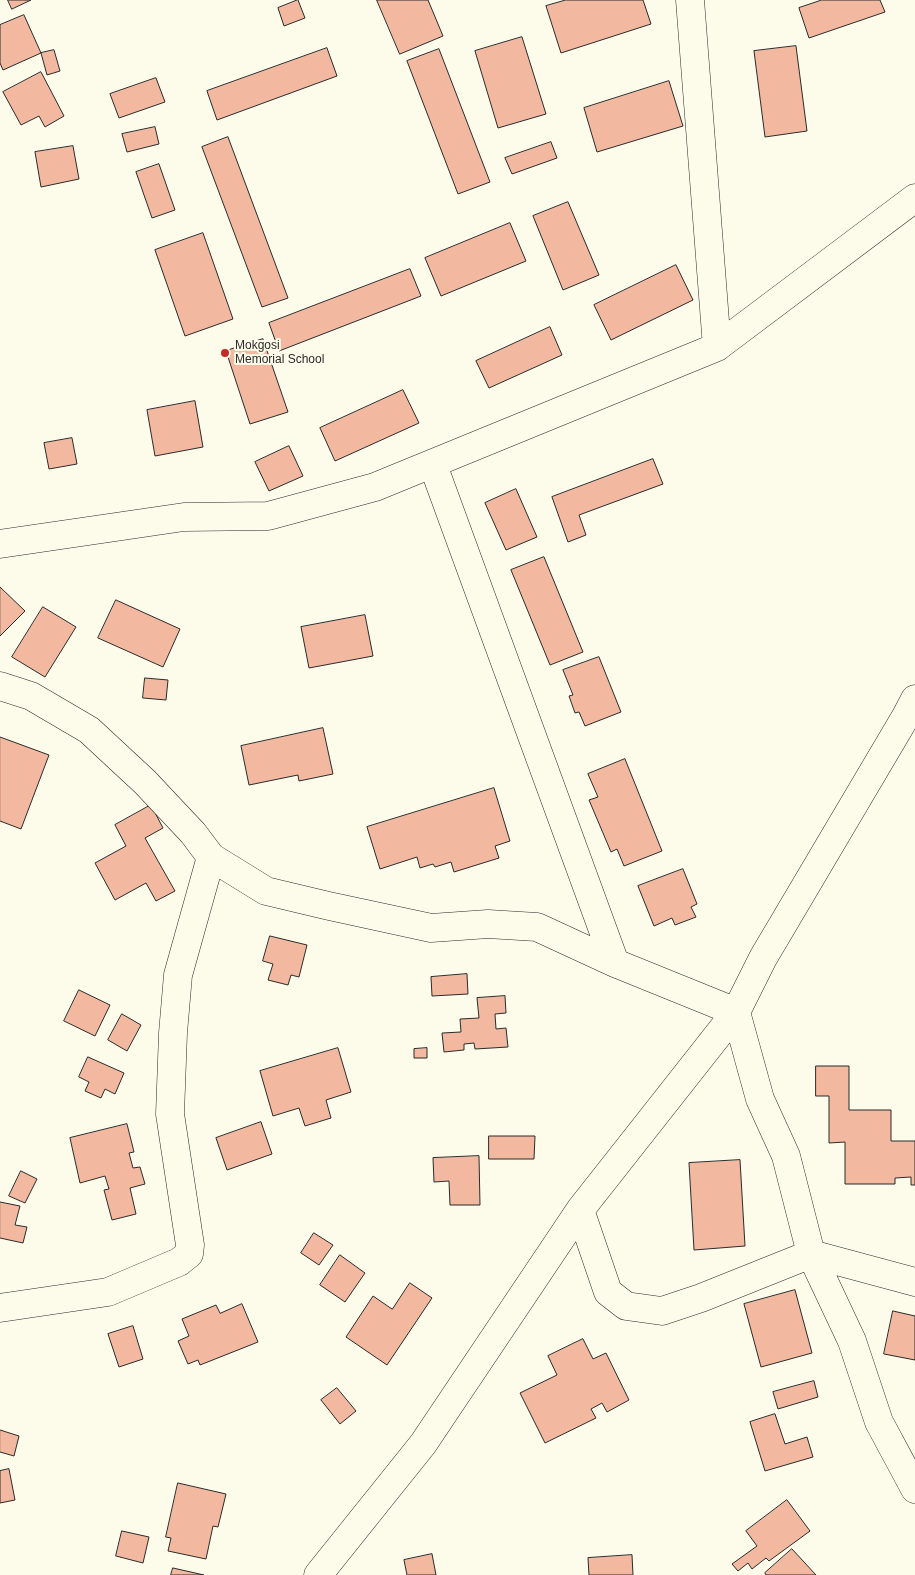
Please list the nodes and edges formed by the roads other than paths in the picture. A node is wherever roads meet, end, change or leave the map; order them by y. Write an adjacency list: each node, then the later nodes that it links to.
1 (690, 0): 3 (street)
2 (915, 198): 3 (street)
3 (717, 347): 4 (street)
4 (432, 465): 5 (street); 9 (street)
5 (0, 544)
6 (0, 686): 8 (street)
7 (915, 699): 10 (street)
8 (210, 857): 9 (street); 14 (street)
9 (616, 963): 10 (street)
10 (736, 1012): 11 (street); 12 (street)
11 (580, 1210): 12 (street); 16 (street)
12 (811, 1254): 13 (street); 15 (street)
13 (915, 1282)
14 (0, 1308)
15 (915, 1489)
16 (318, 1575)

